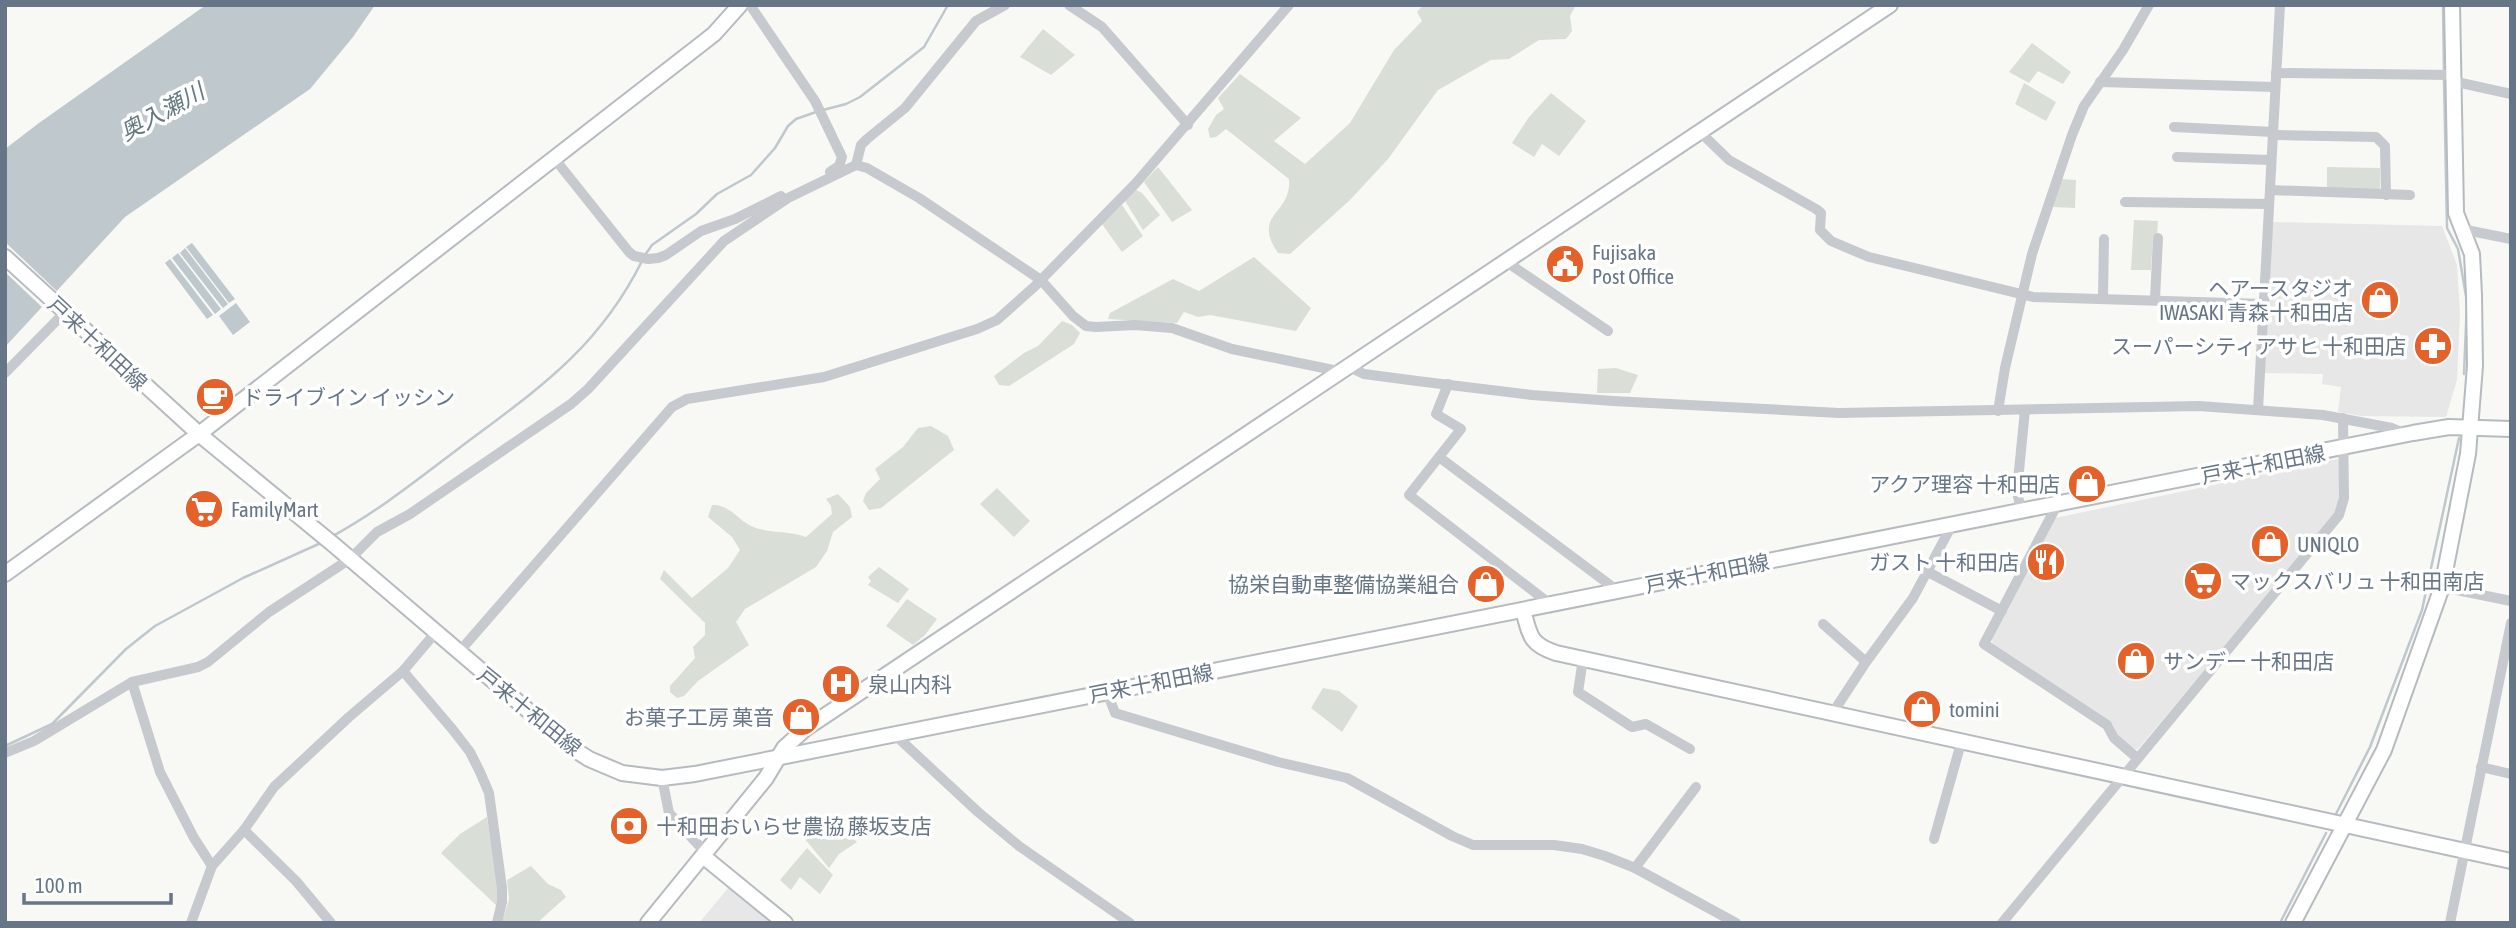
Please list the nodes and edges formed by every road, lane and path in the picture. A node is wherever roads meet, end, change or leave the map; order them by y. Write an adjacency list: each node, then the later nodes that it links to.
1 (740, 5): 20 (street)
2 (750, 5): 23 (street)
3 (1005, 5): 22 (street)
4 (1069, 5): 15 (street)
5 (1289, 5): 15 (street)
6 (1890, 5): 17 (street)
7 (2149, 5): 12 (street)
8 (2280, 5): 10 (street)
9 (2452, 5): 11 (street)
10 (2276, 73): 11 (street); 13 (street)
11 (2448, 76): 14 (street); 30 (street)
12 (2100, 82): 13 (street); 37 (street)
13 (2275, 87): 18 (street)
14 (2511, 94)
15 (1188, 125): 36 (street)
16 (2174, 127): 18 (street)
17 (1700, 132): 35 (street); 37 (street)
18 (2273, 134): 21 (street); 26 (street)
19 (2177, 157): 21 (street)
20 (554, 158): 25 (street); 52 (street)
21 (2271, 160): 24 (street)
22 (856, 165): 23 (street); 36 (street)
23 (820, 182): 25 (street)
24 (2270, 190): 26 (street); 29 (street)
25 (792, 195): 59 (street)
26 (2386, 195): 27 (street)
27 (2410, 195)
28 (2125, 202): 29 (street)
29 (2269, 204): 40 (street)
30 (2461, 229): 33 (street); 50 (street)
31 (2158, 238): 39 (street)
32 (2104, 239): 38 (street)
33 (2511, 239)
34 (5, 257): 41 (street, 戸来十和田線)
35 (1505, 261): 42 (street); 43 (street)
36 (1041, 280): 43 (street); 71 (street)
37 (2022, 294): 38 (street); 48 (street)
38 (2103, 297): 39 (street)
39 (2155, 299): 40 (street)
40 (2264, 304): 47 (street)
41 (62, 311): 44 (street); 52 (street, 戸来十和田線)
42 (1608, 331)
43 (1343, 369): 45 (street); 82 (street)
44 (5, 373)
45 (1448, 384): 48 (street); 55 (street)
46 (2025, 410): 47 (street); 48 (street); 57 (street)
47 (2258, 410): 49 (street)
48 (1998, 411)
49 (2343, 418): 53 (street); 54 (street)
50 (2471, 427): 51 (street, 戸来十和田線); 53 (street, 戸来十和田線); 62 (street)
51 (2511, 429)
52 (199, 434): 59 (street, 戸来十和田線); 61 (street)
53 (2407, 435): 54 (street, 戸来十和田線)
54 (2345, 448): 56 (street, 戸来十和田線); 83 (street)
55 (1439, 457): 63 (street); 65 (street)
56 (2057, 505): 57 (street, 戸来十和田線); 67 (street)
57 (2021, 511): 58 (street, 戸来十和田線)
58 (1952, 525): 60 (street); 63 (street, 戸来十和田線)
59 (350, 559): 70 (street, 戸来十和田線); 75 (street)
60 (1928, 572): 67 (street); 73 (street)
61 (5, 574)
62 (2442, 587): 64 (street); 89 (street)
63 (1611, 592): 65 (street, 戸来十和田線)
64 (2511, 601)
65 (1550, 604): 66 (street, 戸来十和田線)
66 (1523, 610): 72 (street); 76 (street, 戸来十和田線)
67 (2001, 611): 83 (street)
68 (2511, 623): 84 (street)
69 (1823, 624): 73 (street)
70 (436, 632): 71 (street, 戸来十和田線); 74 (street)
71 (459, 652): 87 (street, 戸来十和田線)
72 (1583, 660): 77 (street); 80 (street)
73 (1866, 662): 77 (street)
74 (403, 671): 90 (street); 99 (street)
75 (132, 682): 81 (street); 95 (street)
76 (1107, 692): 78 (street, 戸来十和田線); 96 (street)
77 (1832, 713): 79 (street)
78 (894, 734): 82 (street, 戸来十和田線); 102 (street)
79 (1961, 743): 86 (street); 91 (street)
80 (1690, 750)
81 (5, 753)
82 (777, 758): 87 (street, 戸来十和田線); 93 (street)
83 (2137, 758): 86 (street)
84 (2481, 767): 85 (street); 92 (street)
85 (2511, 774)
86 (2124, 777): 89 (street); 104 (street)
87 (662, 778): 93 (street)
88 (1696, 787): 96 (street)
89 (2344, 826): 92 (street); 105 (street)
90 (244, 830): 95 (street); 98 (street)
91 (1934, 839)
92 (2464, 851): 94 (street); 106 (street)
93 (705, 855): 100 (street); 101 (street)
94 (2511, 861)
95 (212, 866): 97 (street)
96 (1635, 868): 103 (street)
97 (191, 923)
98 (331, 923)
99 (497, 923)
100 (648, 923)
101 (785, 923)
102 (1130, 923)
103 (1736, 923)
104 (2002, 923)
105 (2293, 923)
106 (2450, 923)

